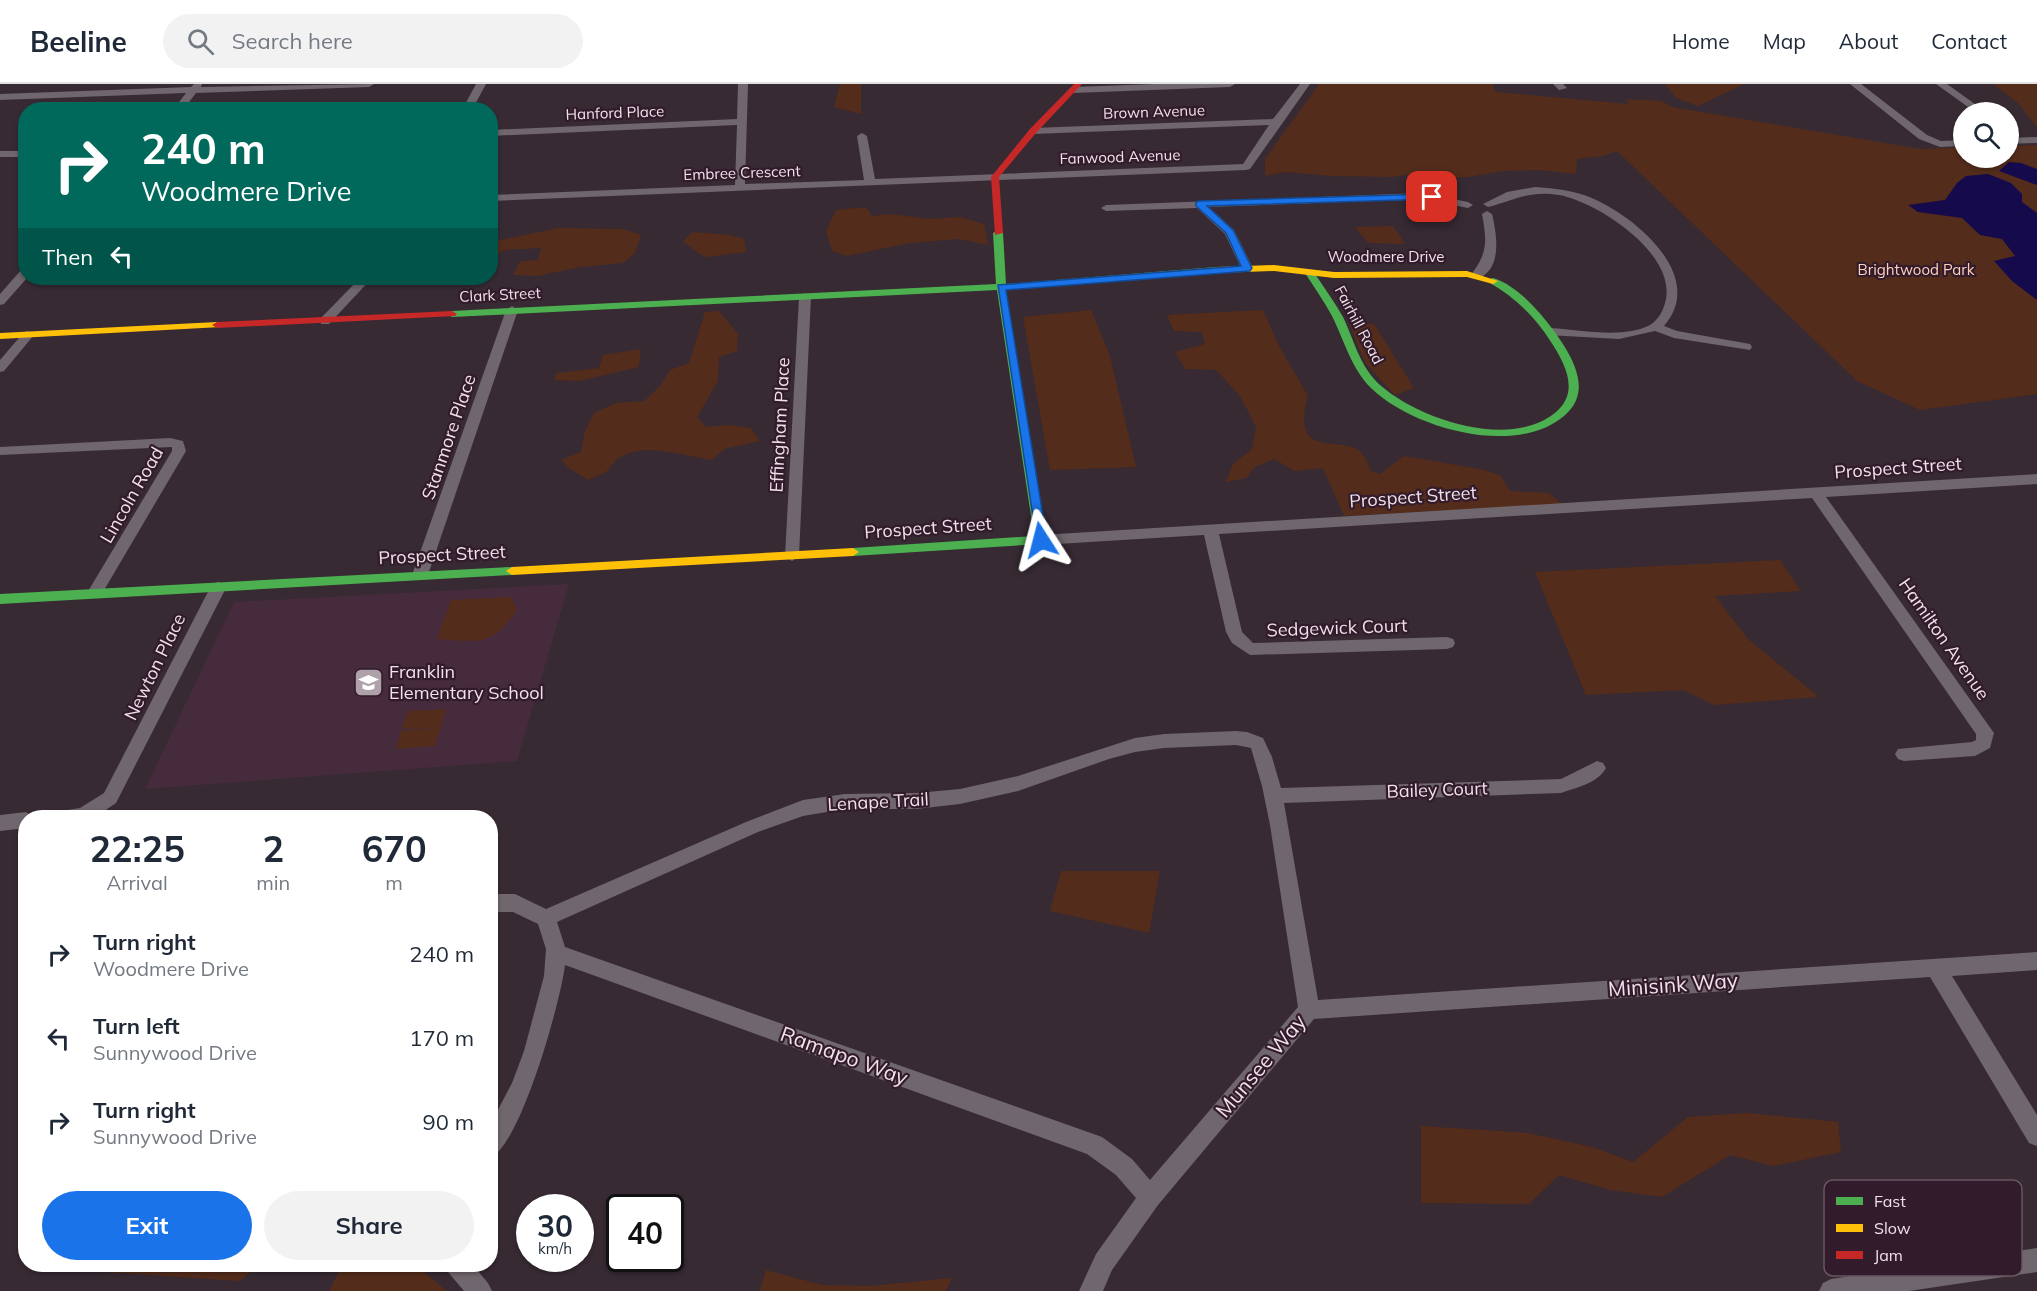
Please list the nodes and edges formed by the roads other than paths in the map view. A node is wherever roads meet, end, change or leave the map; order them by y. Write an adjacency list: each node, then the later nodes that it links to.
1 (369, 84): 8 (street)
2 (481, 84): 12 (street)
3 (743, 84): 14 (street)
4 (1230, 84): 9 (street)
5 (1305, 84): 15 (street)
6 (1855, 84): 21 (street)
7 (1941, 84): 13 (street)
8 (196, 87): 10 (street); 11 (street)
9 (1076, 87): 16 (street)
10 (0, 97)
11 (184, 102)
12 (471, 102)
13 (1967, 102)
14 (742, 122): 17 (street, Hanford Place); 26 (street)
15 (1276, 122): 16 (street, Brown Avenue); 24 (street, Fanwood Avenue)
16 (1034, 131): 24 (street)
17 (498, 133)
18 (862, 136): 25 (street)
19 (2037, 140): 20 (street)
20 (2021, 141)
21 (1953, 144)
22 (0, 154): 23 (street)
23 (18, 154)
24 (995, 177): 25 (street, Embree Crescent); 36 (street)
25 (870, 183): 26 (street, Embree Crescent)
26 (740, 188): 27 (street, Embree Crescent)
27 (498, 198)
28 (1199, 204): 29 (street); 30 (street); 31 (street)
29 (1106, 208)
30 (1488, 209): 33 (street); 41 (street)
31 (1247, 268): 32 (street, Woodmere Drive); 36 (street, Woodmere Drive)
32 (1310, 273): 33 (street, Woodmere Drive); 42 (street, Fairhill Road)
33 (1476, 276): 42 (street, Woodmere Drive)
34 (18, 280): 38 (street)
35 (359, 285): 40 (street)
36 (1001, 287): 37 (street, Clark Street); 51 (street)
37 (805, 297): 39 (street, Clark Street); 52 (street, Effingham Place)
38 (0, 301)
39 (512, 310): 40 (street, Clark Street); 53 (street, Stanmore Place)
40 (325, 321): 43 (street, Clark Street)
41 (1655, 327): 42 (street); 45 (street)
42 (1551, 332)
43 (28, 335): 44 (street, Clark Street); 46 (street)
44 (0, 336)
45 (1746, 347)
46 (0, 368)
47 (0, 451): 55 (street, Lincoln Road)
48 (2037, 479): 49 (street, Prospect Street)
49 (1816, 493): 50 (street, Prospect Street); 59 (street, Hamilton Avenue)
50 (1210, 530): 51 (street, Prospect Street); 57 (street, Sedgewick Court)
51 (1041, 540): 52 (street, Prospect Street)
52 (792, 556): 53 (street, Prospect Street)
53 (420, 575): 54 (street, Prospect Street)
54 (218, 588): 55 (street, Prospect Street); 62 (street, Newton Place)
55 (95, 594): 56 (street, Prospect Street)
56 (0, 598)
57 (1447, 643)
58 (1248, 739): 61 (street, Munsee Way); 66 (street, Lenape Trail)
59 (1904, 754)
60 (1597, 768): 61 (street, Bailey Court)
61 (1273, 796): 70 (street, Munsee Way)
62 (92, 810)
63 (18, 821): 64 (street)
64 (0, 823)
65 (498, 903): 66 (street)
66 (546, 918): 67 (street)
67 (556, 953): 71 (street); 73 (street, Ramapo Way)
68 (2037, 961): 69 (street, Minisink Way)
69 (1935, 967): 70 (street, Minisink Way); 72 (street)
70 (1309, 1010): 73 (street, Munsee Way)
71 (498, 1132)
72 (2037, 1135)
73 (1149, 1197): 79 (street, Munsee Way)
74 (2037, 1260): 75 (street)
75 (2022, 1262)
76 (463, 1272): 78 (street)
77 (1931, 1276): 80 (street)
78 (480, 1291)
79 (1091, 1291)
80 (1831, 1291)

